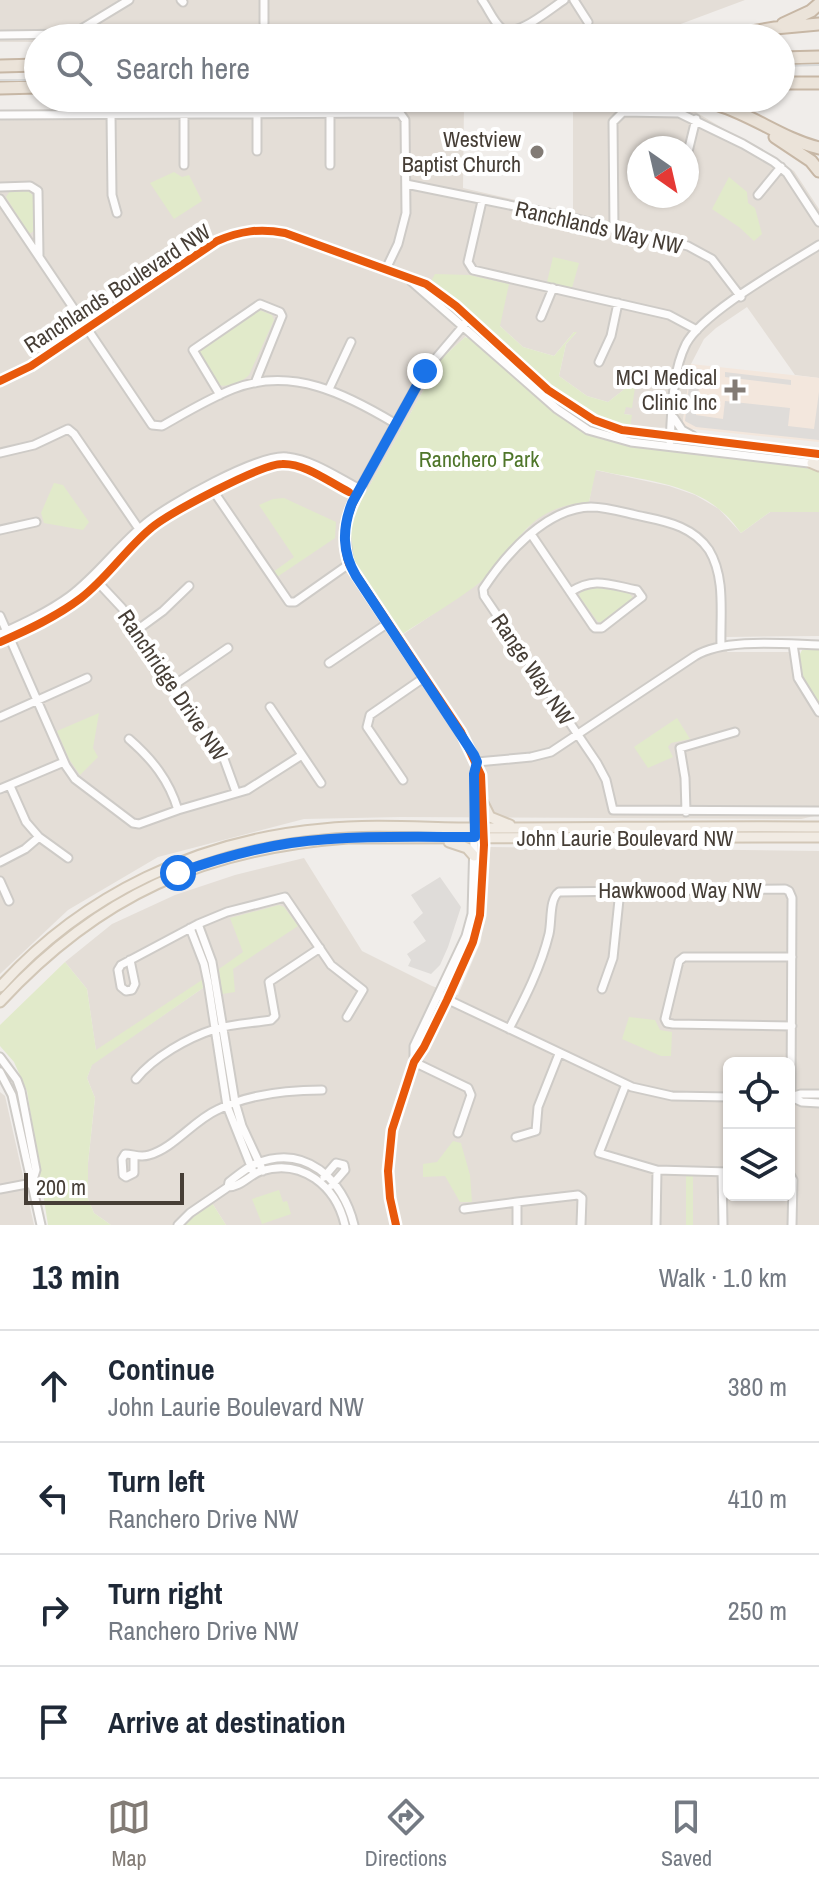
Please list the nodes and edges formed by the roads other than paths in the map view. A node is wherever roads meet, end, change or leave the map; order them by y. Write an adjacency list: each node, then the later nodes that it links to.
1 (129, 0): 9 (street)
2 (264, 0): 8 (street)
3 (482, 0): 10 (street)
4 (564, 0): 11 (street)
5 (574, 0): 7 (street)
6 (819, 4): 12 (highway)
7 (588, 22)
8 (264, 23)
9 (89, 24)
10 (498, 24)
11 (528, 24)
12 (783, 24)
13 (819, 24): 14 (highway)
14 (795, 26)
15 (0, 35): 16 (street)
16 (24, 35)
17 (819, 57): 18 (highway)
18 (795, 58)
19 (24, 65): 20 (highway)
20 (0, 66)
21 (795, 83): 22 (highway)
22 (819, 83)
23 (24, 87): 24 (highway)
24 (0, 88)
25 (330, 112): 30 (street); 39 (street); 42 (street)
26 (623, 112): 49 (street)
27 (673, 112): 33 (street)
28 (735, 112): 34 (highway)
29 (184, 113): 30 (street); 31 (street); 38 (street)
30 (257, 113): 37 (street)
31 (111, 114): 32 (street); 47 (street)
32 (0, 115)
33 (696, 119): 35 (street); 40 (street)
34 (766, 128): 36 (highway); 41 (highway)
35 (692, 136)
36 (819, 148)
37 (257, 151)
38 (184, 165)
39 (330, 165)
40 (781, 167): 44 (street); 48 (street)
41 (819, 171)
42 (406, 184): 46 (street, Ranchlands Way NW); 52 (street)
43 (0, 187): 51 (street)
44 (758, 195)
45 (0, 199): 51 (street)
46 (482, 201): 49 (street, Ranchlands Way NW); 54 (street)
47 (117, 213)
48 (819, 222)
49 (614, 230): 55 (street, Ranchlands Way NW)
50 (819, 245): 55 (street)
51 (39, 256): 60 (street)
52 (386, 269): 53 (street, Ranchlands Boulevard NW); 60 (street, Ranchlands Boulevard NW)
53 (411, 280): 58 (street, Ranchlands Boulevard NW); 59 (street, Ranchlands Boulevard NW)
54 (553, 288): 56 (street); 57 (street)
55 (741, 297): 61 (street)
56 (618, 303): 61 (street); 63 (street)
57 (541, 317)
58 (470, 318): 59 (street); 70 (street, Ranchlands Boulevard NW)
59 (463, 326): 69 (street); 72 (street, Ranchlands Boulevard NW)
60 (87, 328): 64 (street, Ranchlands Boulevard NW); 67 (street)
61 (697, 330): 68 (street)
62 (351, 342): 66 (street)
63 (599, 362)
64 (0, 381)
65 (255, 383): 66 (street); 67 (street); 67 (street)
66 (329, 389): 69 (street)
67 (220, 395)
68 (673, 416): 70 (street); 71 (street)
69 (396, 424): 77 (street)
70 (670, 436): 71 (street, Ranchlands Boulevard NW); 72 (street)
71 (701, 440): 74 (street, Ranchlands Boulevard NW)
72 (669, 446): 75 (street, Ranchlands Boulevard NW)
73 (0, 453): 79 (street)
74 (819, 454)
75 (817, 465)
76 (210, 486): 77 (street); 79 (street); 82 (street)
77 (360, 489): 82 (street)
78 (36, 522): 80 (street)
79 (139, 529): 83 (street)
80 (0, 530)
81 (531, 534): 85 (street); 92 (street, Range Way NW); 103 (street, Range Way NW)
82 (349, 564): 87 (street)
83 (93, 577): 88 (street, Ranchridge Drive NW); 89 (street)
84 (189, 586): 88 (street)
85 (570, 592): 85 (street)
86 (0, 616): 89 (street, Ranchridge Drive NW)
87 (388, 623): 94 (street); 95 (street)
88 (137, 630): 97 (street, Ranchridge Drive NW)
89 (3, 632): 98 (street, Ranchridge Drive NW)
90 (793, 644): 91 (street); 92 (street); 100 (street)
91 (819, 645)
92 (721, 646): 103 (street)
93 (228, 648): 97 (street)
94 (329, 663)
95 (425, 677): 107 (street); 108 (street)
96 (87, 678): 98 (street)
97 (174, 685): 112 (street, Ranchridge Drive NW)
98 (37, 700): 101 (street); 106 (street, Ranchridge Drive NW)
99 (270, 707): 105 (street)
100 (819, 712)
101 (0, 717)
102 (735, 732): 116 (street)
103 (578, 735): 107 (street); 116 (street)
104 (129, 739): 114 (street)
105 (302, 755): 109 (street); 112 (street)
106 (64, 762): 110 (street); 114 (street, Ranchridge Drive NW)
107 (477, 762): 113 (street); 119 (street)
108 (403, 780)
109 (321, 783)
110 (10, 786): 111 (street); 120 (street)
111 (0, 789)
112 (236, 792): 114 (street, Ranchridge Drive NW)
113 (483, 803): 118 (main road); 119 (street)
114 (178, 810)
115 (819, 811): 116 (street)
116 (686, 812)
117 (819, 827): 118 (main road, John Laurie Boulevard NW)
118 (521, 828): 119 (main road, John Laurie Boulevard NW)
119 (479, 833): 121 (main road, John Laurie Boulevard NW); 122 (main road, John Laurie Boulevard NW); 123 (street); 129 (street); 134 (main road, John Laurie Boulevard NW)
120 (39, 837): 124 (street); 125 (street)
121 (438, 838): 123 (main road); 138 (main road, John Laurie Boulevard NW)
122 (819, 839)
123 (474, 856): 129 (street)
124 (68, 858)
125 (0, 862)
126 (0, 881): 128 (street)
127 (620, 890): 132 (street, Hawkwood Way NW); 135 (street); 142 (street, Hawkwood Way NW)
128 (9, 901)
129 (476, 915): 136 (street); 137 (street)
130 (194, 926): 131 (street); 133 (street); 141 (street)
131 (320, 948): 139 (street); 141 (street)
132 (792, 957): 140 (street, Hawkwood Way NW); 140 (street)
133 (130, 960)
134 (0, 987)
135 (602, 989)
136 (438, 995): 137 (street); 146 (street)
137 (447, 1000): 142 (street); 146 (street)
138 (0, 1002)
139 (347, 1017)
140 (792, 1026): 145 (street, Hawkwood Way NW)
141 (219, 1028): 148 (street); 156 (street)
142 (509, 1029): 143 (street)
143 (559, 1054): 149 (street); 158 (street)
144 (0, 1057): 166 (street)
145 (791, 1057)
146 (414, 1062): 157 (street); 177 (street)
147 (0, 1072): 166 (street)
148 (136, 1079)
149 (626, 1084): 153 (street); 161 (street)
150 (322, 1090): 156 (street)
151 (819, 1094): 152 (street)
152 (795, 1096)
153 (723, 1097)
154 (795, 1099): 155 (street)
155 (819, 1103)
156 (231, 1104): 159 (street); 160 (street)
157 (458, 1133)
158 (516, 1137)
159 (134, 1157)
160 (257, 1168): 163 (street); 164 (street); 174 (street)
161 (657, 1170): 162 (street); 180 (street)
162 (723, 1172)
163 (327, 1174): 164 (street); 165 (street); 165 (street)
164 (320, 1182): 168 (street)
165 (335, 1182): 168 (street); 176 (street)
166 (32, 1183): 167 (street); 173 (street)
167 (0, 1189)
168 (328, 1189): 175 (street)
169 (724, 1201): 181 (street)
170 (793, 1201): 182 (street)
171 (517, 1202): 172 (street); 178 (street); 179 (street)
172 (464, 1209)
173 (41, 1225)
174 (178, 1225)
175 (345, 1225)
176 (354, 1225)
177 (396, 1225)
178 (517, 1225)
179 (581, 1225)
180 (656, 1225)
181 (723, 1225)
182 (792, 1225)

